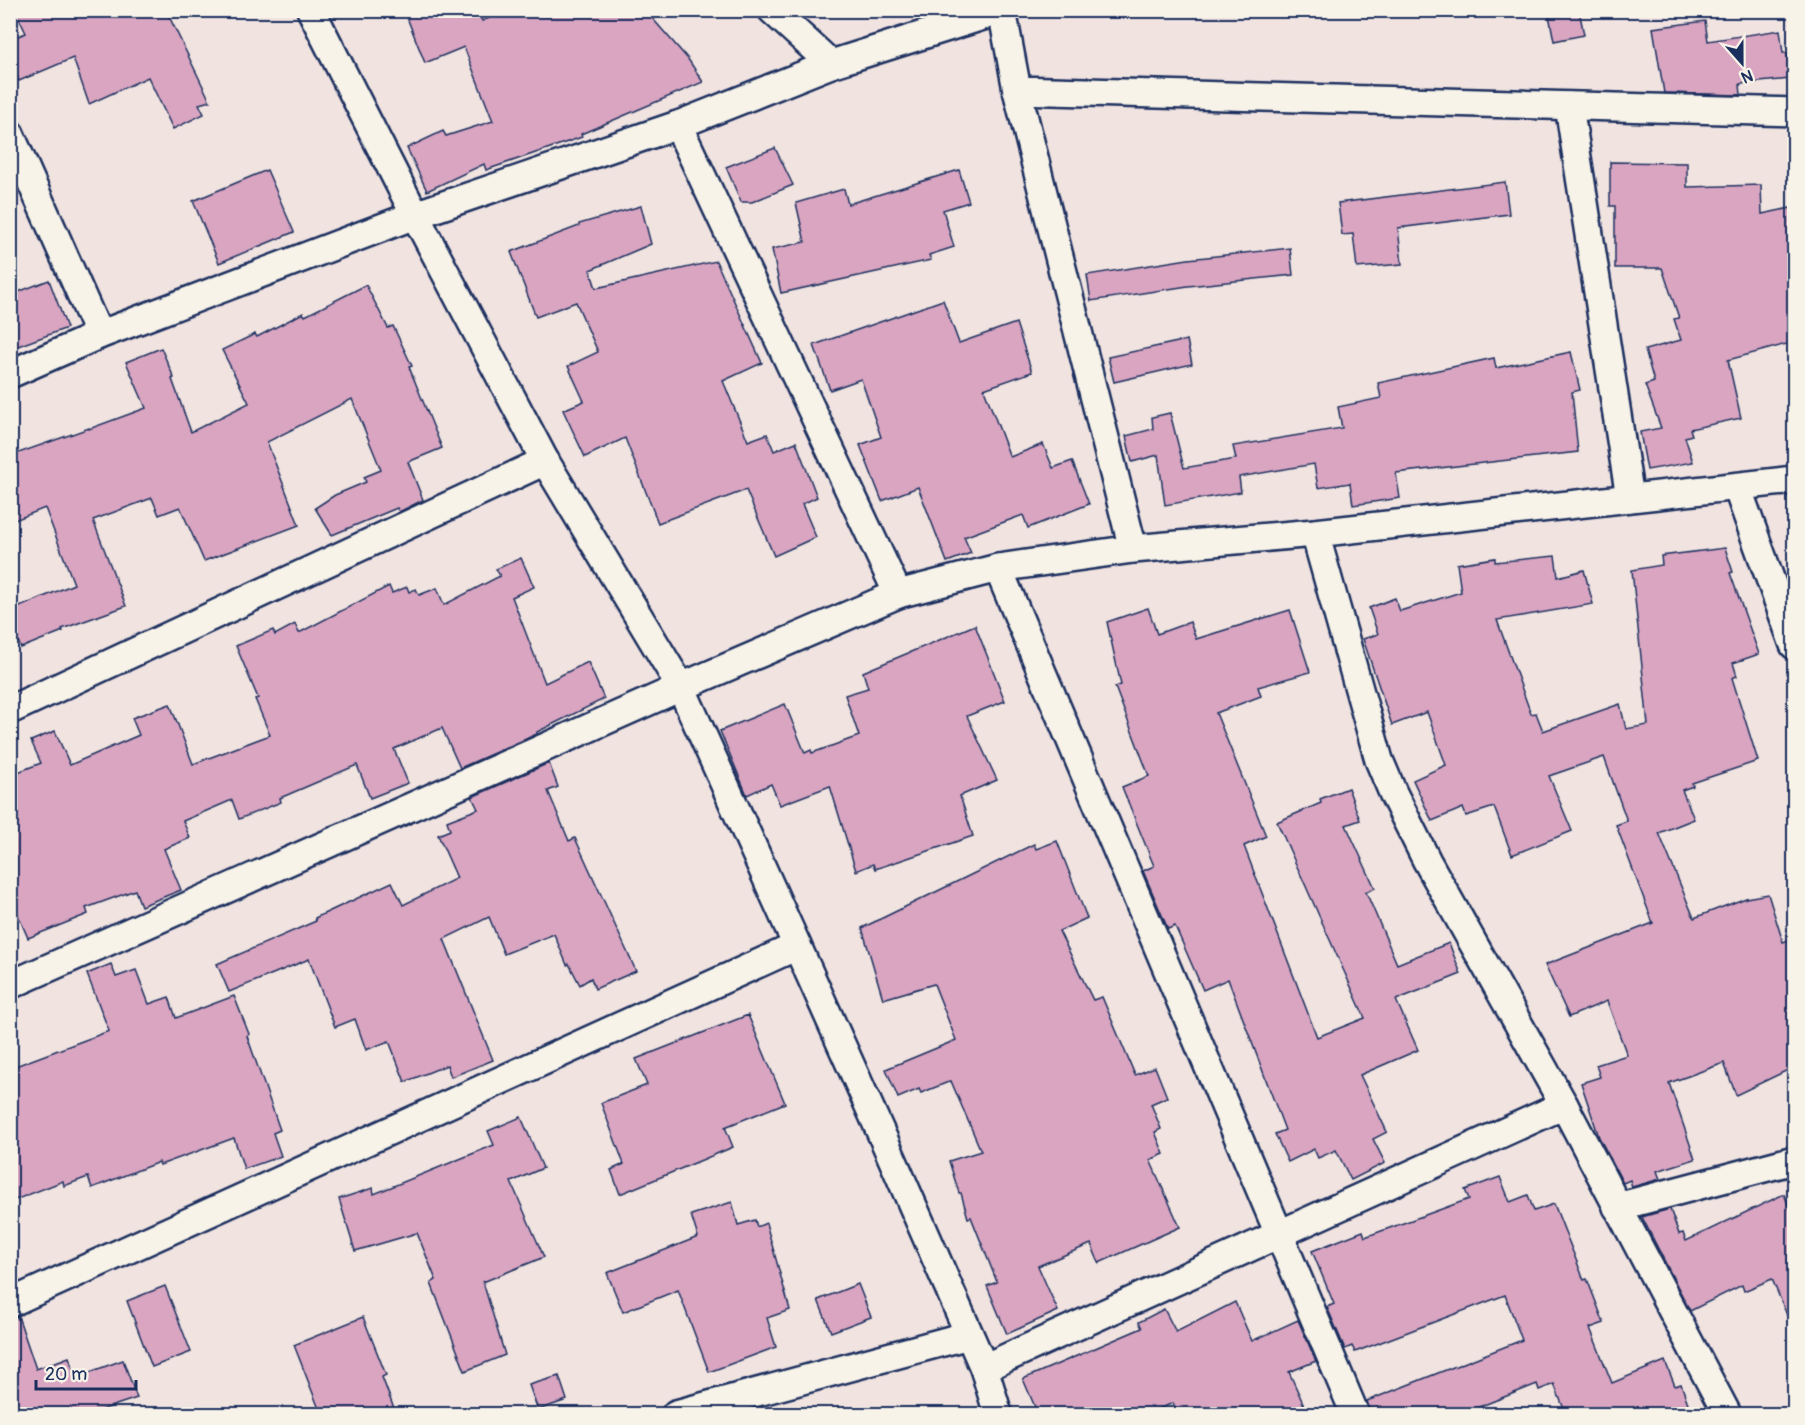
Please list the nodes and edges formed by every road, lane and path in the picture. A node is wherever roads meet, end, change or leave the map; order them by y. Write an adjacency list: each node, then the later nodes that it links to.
1 (311, 10): 9 (street)
2 (772, 10): 3 (street)
3 (831, 63): 4 (street); 7 (street)
4 (1017, 90): 5 (street); 17 (street)
5 (1569, 106): 6 (street); 15 (street)
6 (1794, 112)
7 (678, 125): 9 (street); 19 (street)
8 (10, 134): 10 (street)
9 (415, 215): 10 (street); 12 (street)
10 (99, 334): 11 (street)
11 (10, 374)
12 (545, 461): 21 (street); 22 (street)
13 (1794, 480): 14 (street)
14 (1737, 487): 15 (street); 20 (street)
15 (1630, 498): 16 (street)
16 (1315, 533): 17 (street); 25 (street)
17 (1133, 549): 18 (street)
18 (998, 568): 19 (street); 28 (street)
19 (898, 594): 21 (street)
20 (1794, 645)
21 (681, 687): 23 (street); 24 (street)
22 (10, 710)
23 (797, 946): 29 (street); 30 (street)
24 (10, 985)
25 (1564, 1105): 27 (street); 28 (street)
26 (1794, 1160): 27 (street)
27 (1617, 1207): 35 (street)
28 (1279, 1235): 31 (street); 34 (street)
29 (10, 1303)
30 (969, 1335): 31 (street); 32 (street)
31 (984, 1368): 33 (street)
32 (676, 1414)
33 (998, 1414)
34 (1355, 1414)
35 (1727, 1414)

